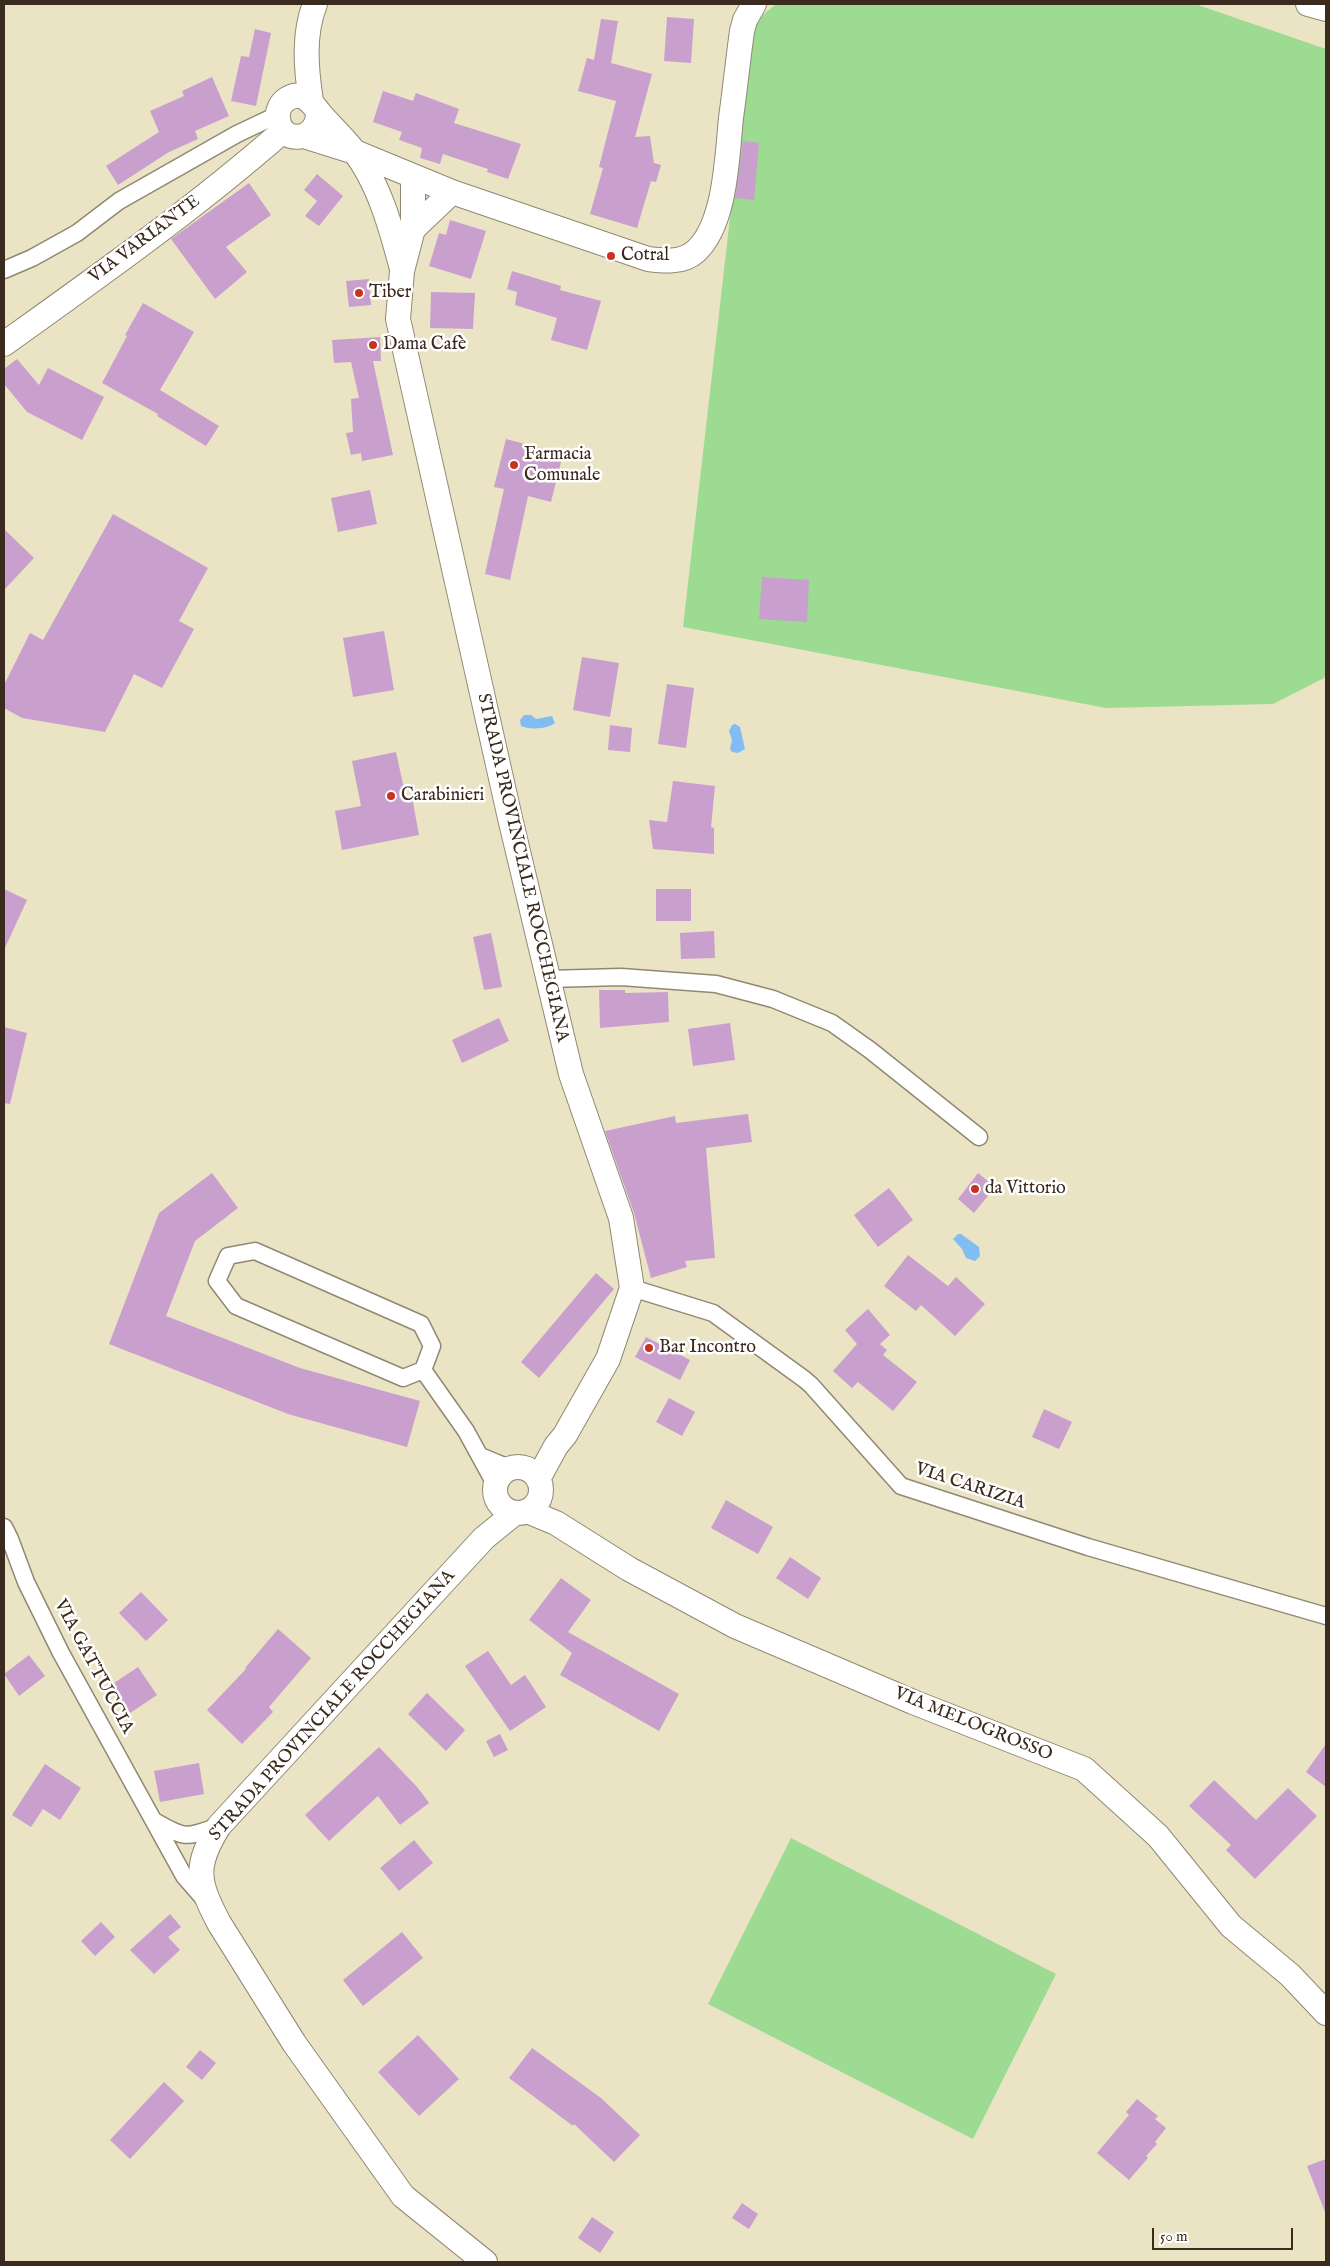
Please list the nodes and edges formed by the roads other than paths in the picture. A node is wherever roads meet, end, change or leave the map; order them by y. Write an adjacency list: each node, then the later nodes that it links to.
1 (754, 4): 9 (main road)
2 (1308, 4): 3 (main road)
3 (1326, 9)
4 (312, 12): 5 (main road); 6 (main road)
5 (315, 106): 6 (main road); 6 (main road, VIA VARIANTE); 7 (main road)
6 (287, 121): 7 (main road); 12 (street); 14 (main road, VIA VARIANTE)
7 (355, 152): 8 (main road); 10 (main road, STRADA PROVINCIALE ROCCHEGIANA)
8 (414, 178): 9 (main road); 10 (main road); 11 (main road, STRADA PROVINCIALE ROCCHEGIANA)
9 (452, 192): 11 (main road)
10 (390, 223): 13 (main road, STRADA PROVINCIALE ROCCHEGIANA)
11 (413, 229): 13 (main road, STRADA PROVINCIALE ROCCHEGIANA)
12 (4, 270)
13 (402, 271): 15 (main road, STRADA PROVINCIALE ROCCHEGIANA)
14 (4, 344)
15 (548, 979): 16 (street); 17 (main road, STRADA PROVINCIALE ROCCHEGIANA)
16 (979, 1137)
17 (632, 1288): 19 (main road, STRADA PROVINCIALE ROCCHEGIANA); 21 (street, VIA CARIZIA)
18 (423, 1370): 18 (street); 19 (street)
19 (519, 1491): 23 (main road, STRADA PROVINCIALE ROCCHEGIANA); 27 (main road, VIA MELOGROSSO)
20 (4, 1527): 22 (street, VIA GATTUCCIA)
21 (1326, 1616)
22 (156, 1822): 23 (street); 24 (street, VIA GATTUCCIA)
23 (219, 1826): 25 (main road, STRADA PROVINCIALE ROCCHEGIANA)
24 (170, 1850): 25 (street); 26 (street, VIA GATTUCCIA)
25 (202, 1858): 26 (main road, STRADA PROVINCIALE ROCCHEGIANA)
26 (209, 1904): 28 (main road, STRADA PROVINCIALE ROCCHEGIANA)
27 (1326, 2013)
28 (485, 2262)

